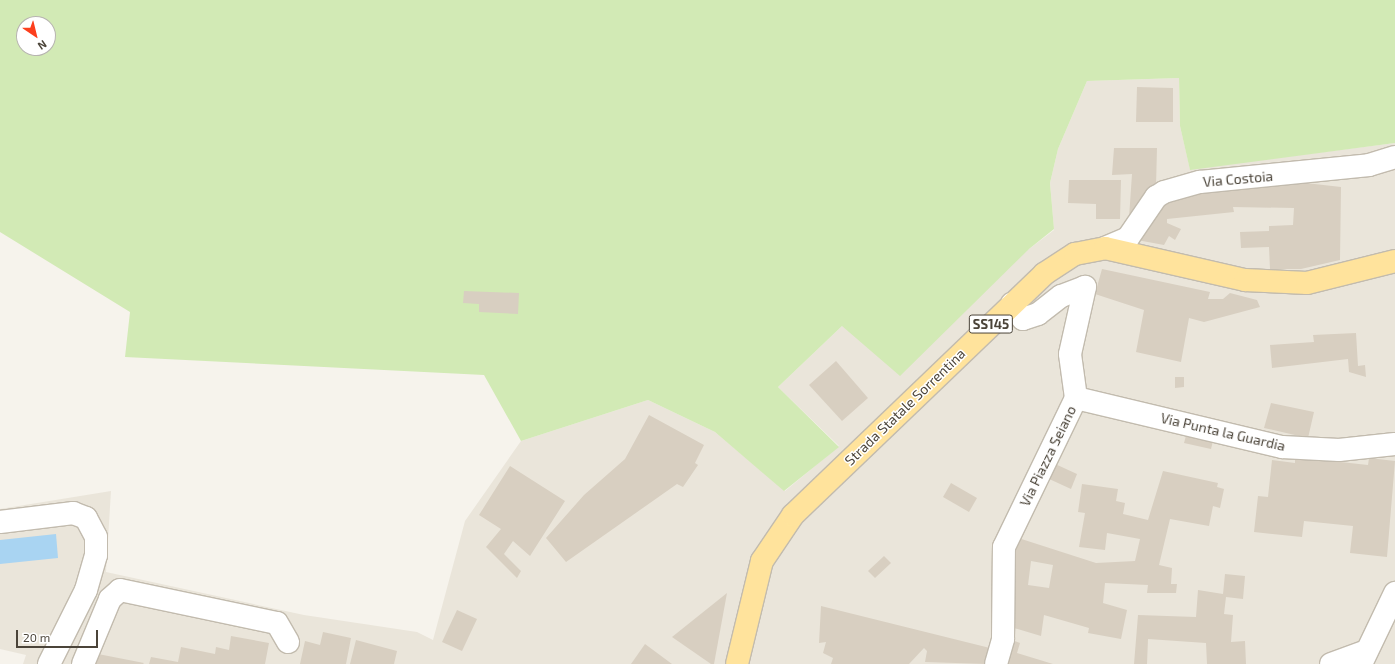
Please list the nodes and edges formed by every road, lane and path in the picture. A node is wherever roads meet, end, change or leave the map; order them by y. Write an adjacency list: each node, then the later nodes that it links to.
1 (1395, 158): 2 (lane, Via Costoia)
2 (1105, 248): 3 (main road, Strada Statale Sorrentina / SS145); 4 (main road, Strada Statale Sorrentina / SS145)
3 (1395, 261)
4 (1012, 303): 5 (lane, Via Piazza Seiano); 13 (main road, Strada Statale Sorrentina / SS145)
5 (1076, 398): 6 (lane, Via Punta la Guardia); 14 (lane, Via Piazza Seiano)
6 (1395, 444)
7 (0, 522): 11 (lane)
8 (1395, 593): 10 (lane)
9 (288, 642): 12 (lane)
10 (1363, 657): 15 (lane)
11 (49, 664)
12 (83, 664)
13 (737, 664)
14 (996, 664)
15 (1331, 664)

